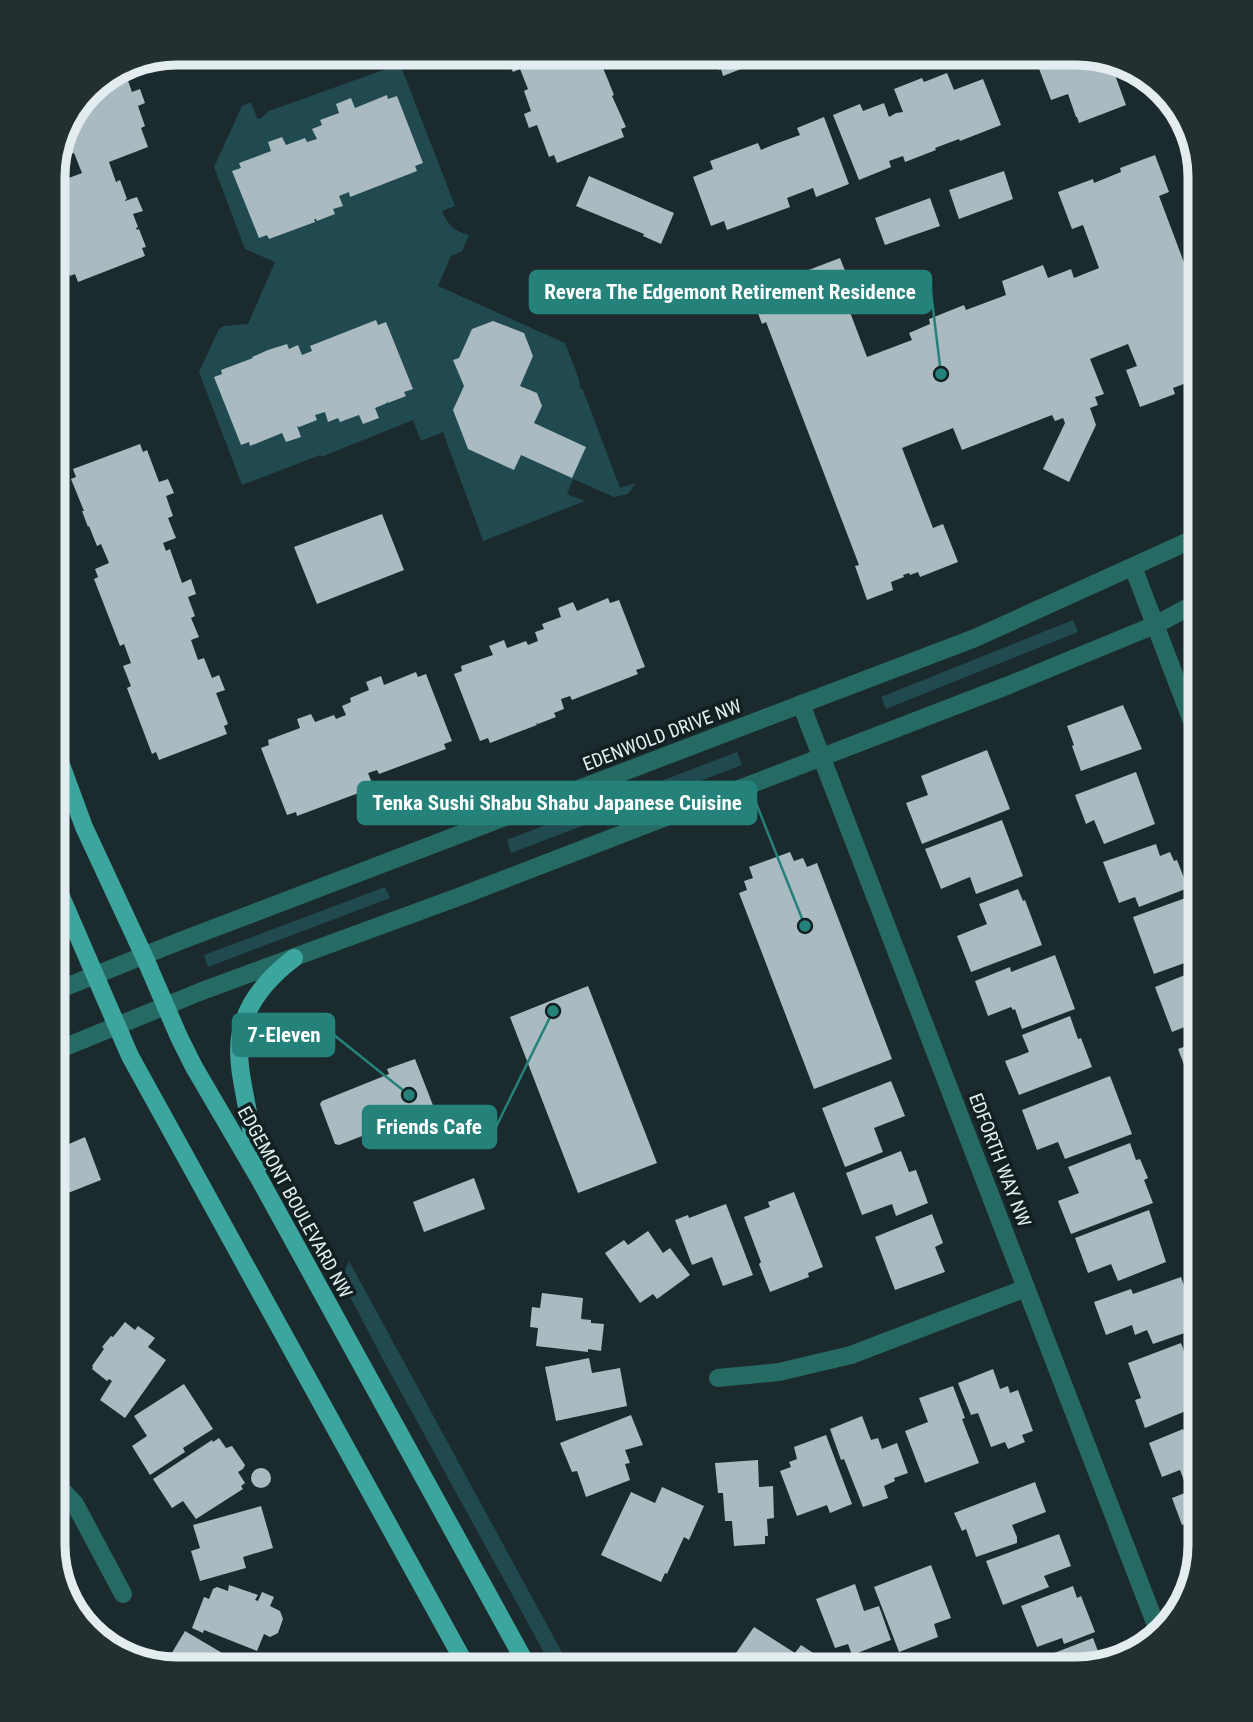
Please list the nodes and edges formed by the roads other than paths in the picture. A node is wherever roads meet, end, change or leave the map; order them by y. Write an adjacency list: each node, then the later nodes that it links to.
1 (1188, 542): 2 (street, EDENWOLD DRIVE NW)
2 (1133, 568): 4 (street); 5 (street, EDENWOLD DRIVE NW)
3 (1188, 607): 4 (street)
4 (1155, 625): 6 (street); 7 (street)
5 (801, 704): 7 (street, EDFORTH WAY NW); 10 (street, EDENWOLD DRIVE NW)
6 (1188, 711)
7 (821, 757): 11 (street); 18 (street, EDFORTH WAY NW)
8 (65, 776): 10 (main road, EDGEMONT BOULEVARD NW)
9 (65, 907): 12 (main road)
10 (144, 956): 12 (street, EDENWOLD DRIVE NW); 14 (main road, EDGEMONT BOULEVARD NW)
11 (294, 958): 14 (street); 17 (main road)
12 (94, 976): 13 (street, EDENWOLD DRIVE NW); 15 (main road)
13 (65, 987)
14 (165, 1005): 15 (street); 17 (main road, EDGEMONT BOULEVARD NW)
15 (117, 1024): 16 (street); 23 (main road)
16 (65, 1047)
17 (260, 1180): 24 (main road, EDGEMONT BOULEVARD NW)
18 (1026, 1288): 19 (street); 22 (street, EDFORTH WAY NW)
19 (718, 1377)
20 (65, 1493): 21 (street)
21 (123, 1594)
22 (1155, 1624)
23 (461, 1657)
24 (522, 1657)

